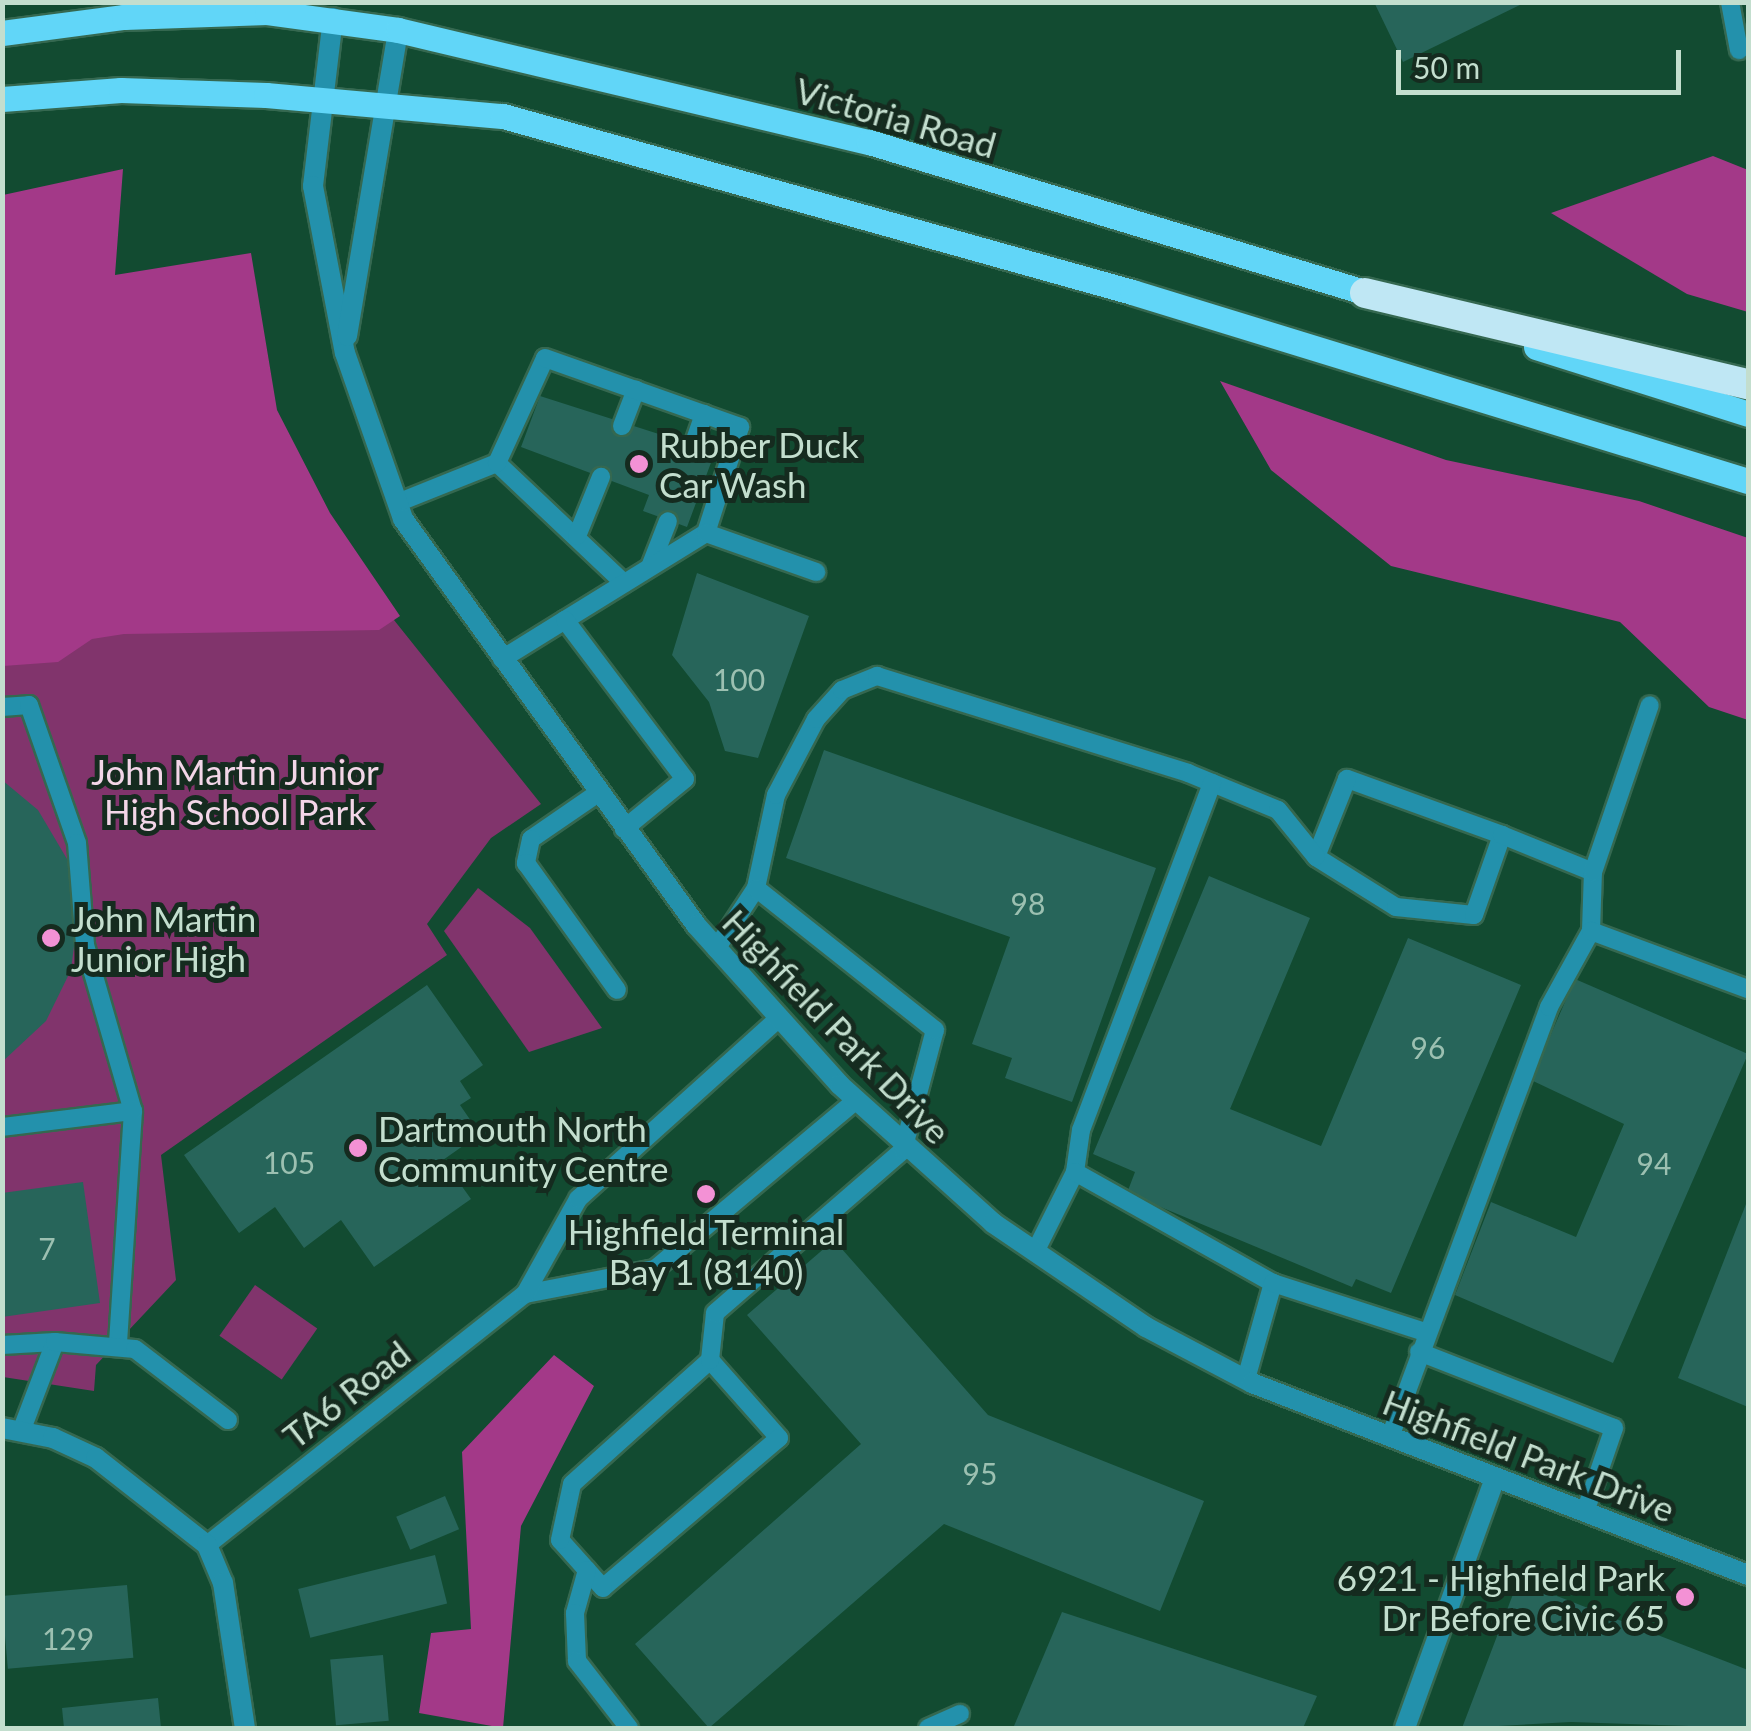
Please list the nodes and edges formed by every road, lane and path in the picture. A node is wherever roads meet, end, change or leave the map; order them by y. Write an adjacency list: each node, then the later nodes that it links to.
1 (1730, 2): 5 (lane)
2 (333, 18): 3 (main road, Victoria Road); 4 (main road, Victoria Road); 7 (street, Highfield Park Drive)
3 (398, 30): 8 (street, Highfield Park Drive); 9 (main road, Victoria Road)
4 (2, 33)
5 (1739, 50)
6 (2, 99): 7 (main road)
7 (320, 99): 8 (main road); 10 (street, Highfield Park Drive)
8 (387, 103): 10 (street, Highfield Park Drive); 19 (main road)
9 (1365, 292): 11 (highway); 14 (main road, Victoria Road)
10 (345, 353): 20 (street, Highfield Park Drive)
11 (1748, 384)
12 (636, 390): 13 (lane); 15 (lane); 17 (lane)
13 (704, 414): 16 (lane); 22 (lane)
14 (1748, 414)
15 (622, 426)
16 (694, 444)
17 (496, 463): 20 (lane); 23 (lane)
18 (601, 477): 23 (lane)
19 (1748, 481)
20 (397, 503): 28 (street, Highfield Park Drive)
21 (668, 521): 24 (lane)
22 (706, 533): 24 (lane); 25 (lane)
23 (577, 536): 26 (lane)
24 (650, 567): 26 (lane)
25 (816, 572)
26 (624, 582): 27 (lane)
27 (565, 620): 28 (lane); 33 (lane)
28 (502, 659): 32 (street, Highfield Park Drive)
29 (1650, 705): 36 (lane)
30 (2, 707): 44 (lane)
31 (1212, 782): 35 (lane); 37 (lane); 47 (lane)
32 (598, 793): 33 (street, Highfield Park Drive); 41 (lane)
33 (624, 828): 39 (street, Highfield Park Drive)
34 (1502, 835): 35 (lane); 35 (lane); 36 (lane)
35 (1316, 856)
36 (1594, 872): 38 (lane)
37 (756, 888): 39 (lane); 46 (lane)
38 (1591, 930): 40 (lane); 51 (lane)
39 (716, 949): 42 (street, Highfield Park Drive)
40 (1748, 989)
41 (617, 990)
42 (779, 1018): 43 (street, Highfield Park Drive); 50 (lane, TA6 Road)
43 (855, 1101): 46 (street, Highfield Park Drive); 50 (lane, TA6 Road)
44 (133, 1111): 45 (lane); 54 (lane)
45 (2, 1128)
46 (903, 1150): 48 (street, Highfield Park Drive); 56 (lane)
47 (1075, 1172): 48 (lane); 49 (lane)
48 (1036, 1250): 57 (street, Highfield Park Drive)
49 (1273, 1283): 51 (lane); 57 (lane)
50 (525, 1294): 63 (lane, TA6 Road)
51 (1425, 1332): 55 (lane)
52 (55, 1342): 53 (lane); 54 (lane); 59 (lane)
53 (2, 1345)
54 (118, 1345): 58 (lane)
55 (1420, 1352): 60 (lane); 62 (lane)
56 (710, 1360): 64 (lane); 64 (lane)
57 (1246, 1379): 60 (street, Highfield Park Drive)
58 (228, 1420)
59 (12, 1428): 63 (street)
60 (1390, 1437): 61 (street, Highfield Park Drive)
61 (1495, 1478): 62 (street, Highfield Park Drive); 70 (street)
62 (1584, 1512): 65 (street, Highfield Park Drive)
63 (207, 1545): 67 (street)
64 (587, 1570): 68 (lane)
65 (1748, 1575)
66 (960, 1714): 69 (lane)
67 (245, 1728)
68 (629, 1728)
69 (928, 1728)
70 (1405, 1728)

